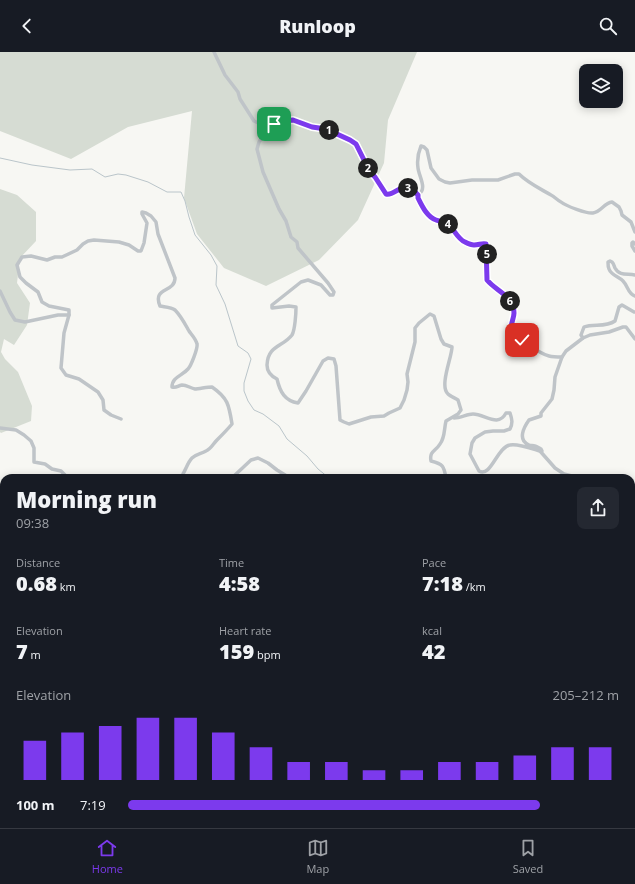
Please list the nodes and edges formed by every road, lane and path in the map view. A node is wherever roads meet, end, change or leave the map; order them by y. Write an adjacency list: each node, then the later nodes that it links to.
1 (214, 52): 2 (street)
2 (268, 125): 3 (street); 15 (street)
3 (418, 195): 4 (street); 14 (street)
4 (635, 232)
5 (635, 244): 6 (street)
6 (635, 251)
7 (635, 275): 9 (street)
8 (0, 291): 11 (street)
9 (635, 296)
10 (635, 312): 12 (street)
11 (69, 315): 16 (street); 20 (street)
12 (583, 338): 13 (street); 14 (street)
13 (635, 339)
14 (562, 357): 18 (street)
15 (453, 418): 18 (street); 23 (street)
16 (121, 419)
17 (0, 428): 19 (street)
18 (540, 452): 24 (street)
19 (64, 474)
20 (183, 474)
21 (237, 474): 22 (street)
22 (284, 474)
23 (445, 474)
24 (564, 474)

